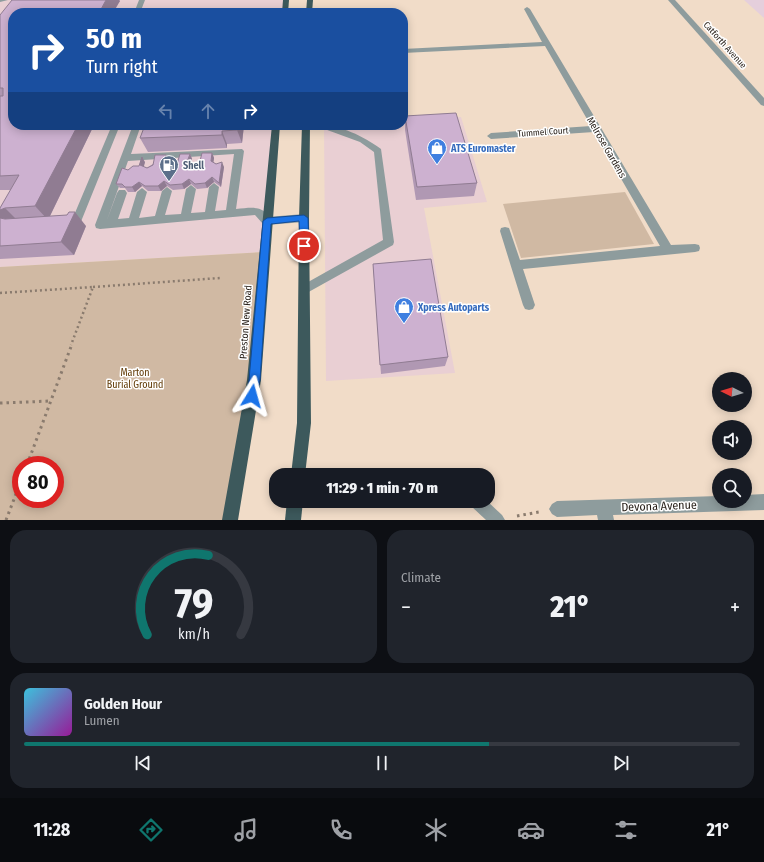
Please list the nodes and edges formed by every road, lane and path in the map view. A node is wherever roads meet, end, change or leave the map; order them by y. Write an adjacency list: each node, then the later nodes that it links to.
1 (0, 0): 2 (street)
2 (5, 0)
3 (671, 0): 7 (street, Catforth Avenue)
4 (527, 9): 5 (street, Melrose Gardens)
5 (547, 44): 6 (street); 8 (street, Melrose Gardens)
6 (408, 51)
7 (764, 103)
8 (596, 128): 14 (street, Tummel Court); 35 (street, Melrose Gardens)
9 (114, 130): 31 (street)
10 (136, 130): 16 (street)
11 (276, 130): 29 (highway, Preston New Road)
12 (306, 130): 27 (highway)
13 (336, 130): 39 (street)
14 (491, 136)
15 (221, 152): 16 (street); 17 (street); 24 (street)
16 (129, 158): 18 (street); 32 (street)
17 (218, 165)
18 (130, 171)
19 (214, 188): 25 (street)
20 (191, 189): 26 (street)
21 (167, 191): 28 (street)
22 (142, 192): 30 (street)
23 (122, 193): 32 (street)
24 (230, 214): 25 (street); 29 (street)
25 (209, 216): 26 (street)
26 (184, 218): 28 (street)
27 (304, 218): 29 (street); 39 (highway)
28 (159, 220): 30 (street)
29 (267, 221): 52 (highway, Preston New Road)
30 (133, 222): 32 (street)
31 (59, 224)
32 (112, 224)
33 (505, 231): 36 (street)
34 (695, 248): 35 (street)
35 (668, 250): 36 (street)
36 (516, 265): 41 (street)
37 (220, 278): 38 (path)
38 (93, 287): 40 (path); 42 (path)
39 (305, 289): 45 (highway)
40 (0, 293)
41 (530, 305)
42 (51, 401): 43 (path); 44 (path)
43 (0, 403)
44 (30, 456)
45 (299, 468)
46 (764, 502): 50 (street, Devona Avenue)
47 (12, 504): 51 (path)
48 (484, 508): 53 (street)
49 (557, 509): 50 (street, Devona Avenue); 53 (path)
50 (604, 514)
51 (6, 520)
52 (230, 520)
53 (497, 520)

